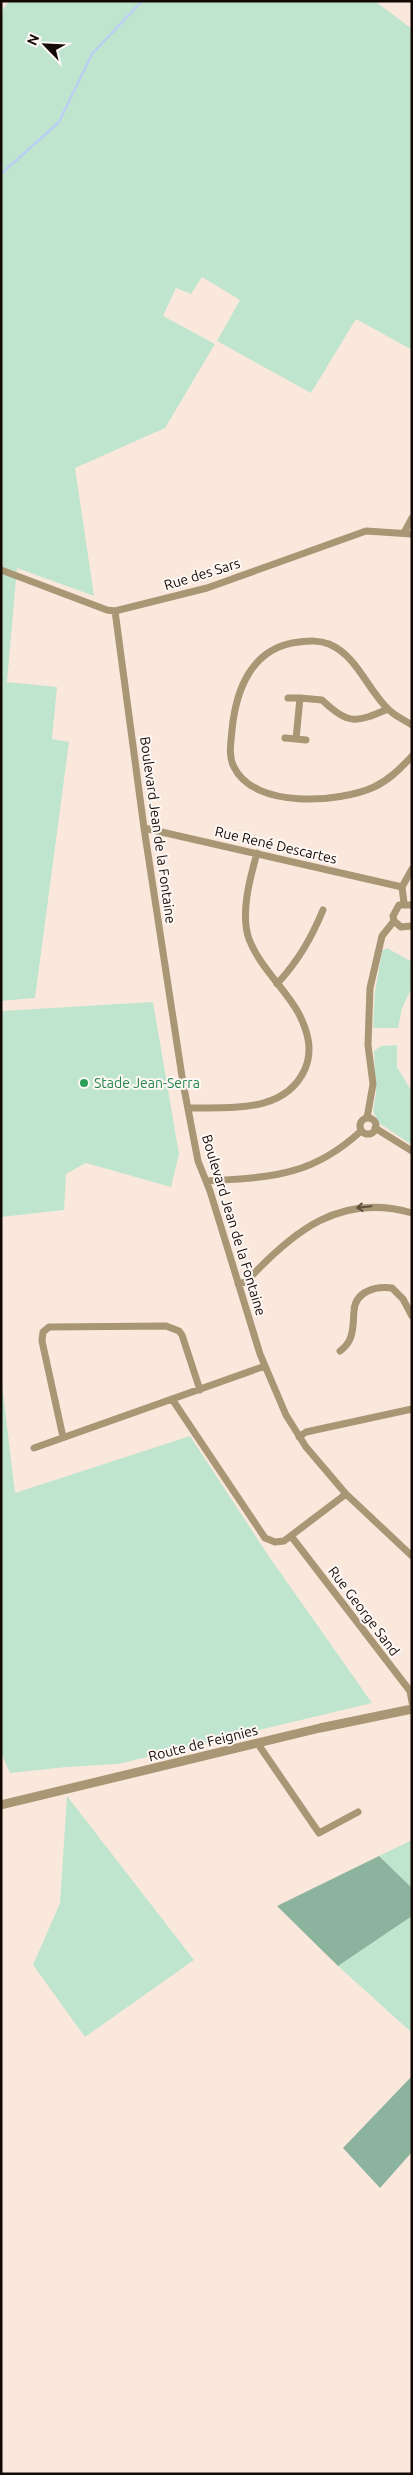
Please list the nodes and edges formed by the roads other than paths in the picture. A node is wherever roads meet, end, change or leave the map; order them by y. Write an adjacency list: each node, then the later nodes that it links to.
1 (412, 518): 2 (street)
2 (408, 533): 4 (street, Rue des Sars)
3 (1, 570): 4 (street)
4 (115, 611): 13 (street, Boulevard Jean de la Fontaine)
5 (288, 698): 6 (street)
6 (300, 698): 7 (street); 10 (street)
7 (388, 709): 8 (street); 12 (street)
8 (412, 725)
9 (285, 738): 10 (street)
10 (296, 739): 11 (street)
11 (306, 740)
12 (412, 756)
13 (144, 828): 14 (street, Rue René Descartes); 23 (street, Boulevard Jean de la Fontaine)
14 (257, 853): 16 (street, Rue René Descartes); 22 (street)
15 (412, 868): 16 (street)
16 (402, 887): 17 (street)
17 (404, 903): 18 (street); 20 (street)
18 (412, 905)
19 (322, 910): 22 (street)
20 (394, 920): 21 (street); 24 (street)
21 (412, 926)
22 (277, 984): 23 (street)
23 (188, 1108): 28 (street, Boulevard Jean de la Fontaine)
24 (367, 1118): 25 (street); 26 (street)
25 (375, 1128): 26 (street); 27 (street)
26 (361, 1131): 28 (street)
27 (412, 1151)
28 (207, 1181): 30 (street, Boulevard Jean de la Fontaine)
29 (412, 1213): 30 (street, one-way to 30)
30 (238, 1284): 33 (street, Boulevard Jean de la Fontaine)
31 (412, 1316): 32 (street)
32 (340, 1351)
33 (264, 1366): 34 (street); 38 (street, Boulevard Jean de la Fontaine)
34 (200, 1390): 35 (street); 37 (street)
35 (172, 1399): 37 (street); 41 (street)
36 (412, 1409): 38 (street)
37 (62, 1437): 39 (street)
38 (299, 1437): 40 (street, Boulevard Jean de la Fontaine)
39 (34, 1448)
40 (346, 1494): 41 (street); 42 (street, Boulevard Jean de la Fontaine)
41 (291, 1536): 43 (street, Rue George Sand)
42 (412, 1556)
43 (412, 1702)
44 (412, 1709): 45 (street, Route de Feignies)
45 (258, 1744): 46 (street, Route de Feignies); 47 (street)
46 (1, 1805)
47 (358, 1812)

